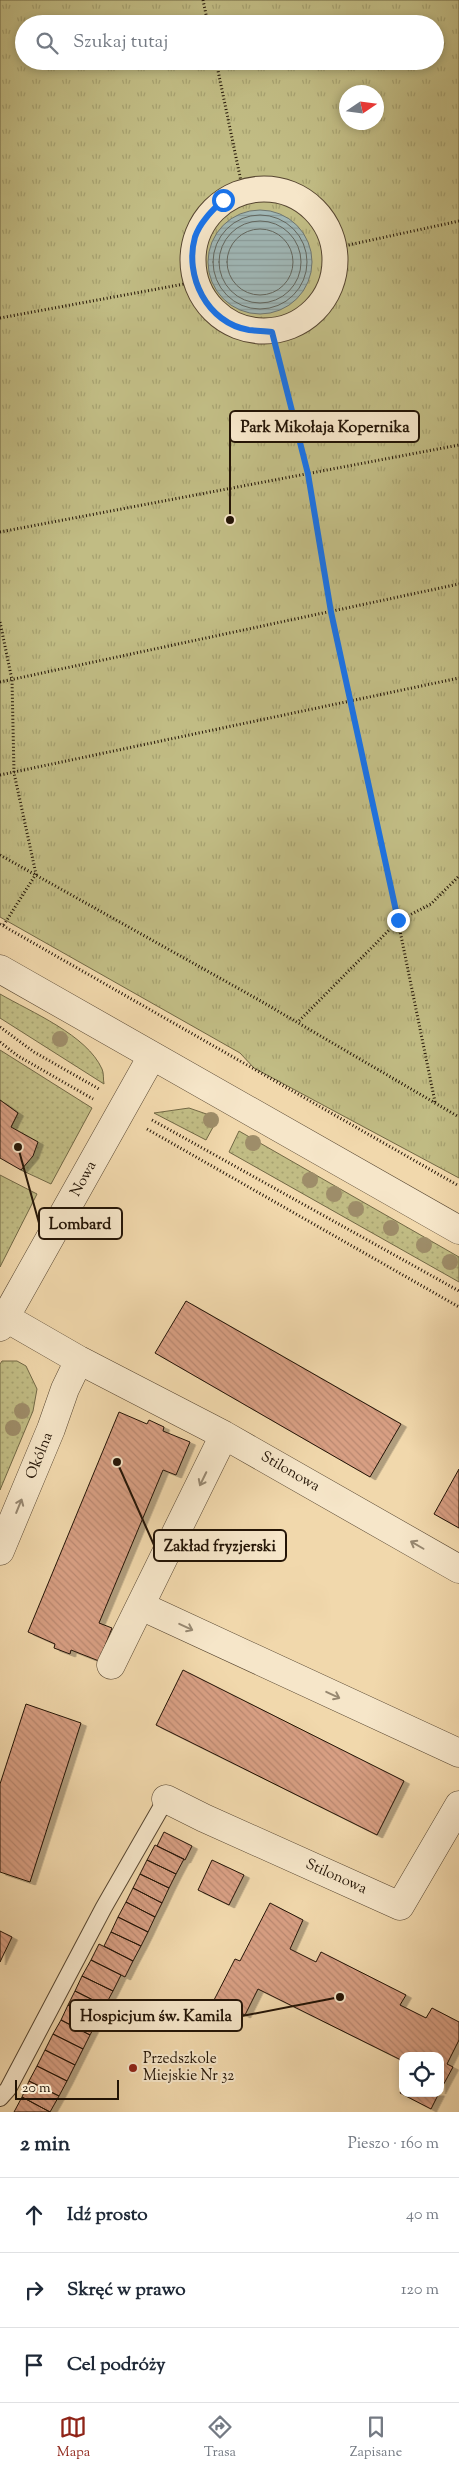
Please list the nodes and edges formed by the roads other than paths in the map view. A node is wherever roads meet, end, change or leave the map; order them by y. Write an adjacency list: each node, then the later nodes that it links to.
1 (272, 332): 1 (street)
2 (0, 969): 3 (street)
3 (152, 1056): 4 (street); 5 (street, Nowa)
4 (459, 1230)
5 (3, 1322): 6 (street, Stilonowa)
6 (79, 1360): 7 (street, Stilonowa); 8 (street, Okólna, one-way to 6)
7 (224, 1435): 9 (street, Stilonowa, one-way to 7); 10 (street, one-way to 10)
8 (0, 1551)
9 (459, 1569)
10 (141, 1606): 11 (street); 12 (street, one-way to 12)
11 (111, 1665)
12 (459, 1753)
13 (166, 1798): 14 (street, Stilonowa); 15 (lane)
14 (459, 1805)
15 (0, 2098)

